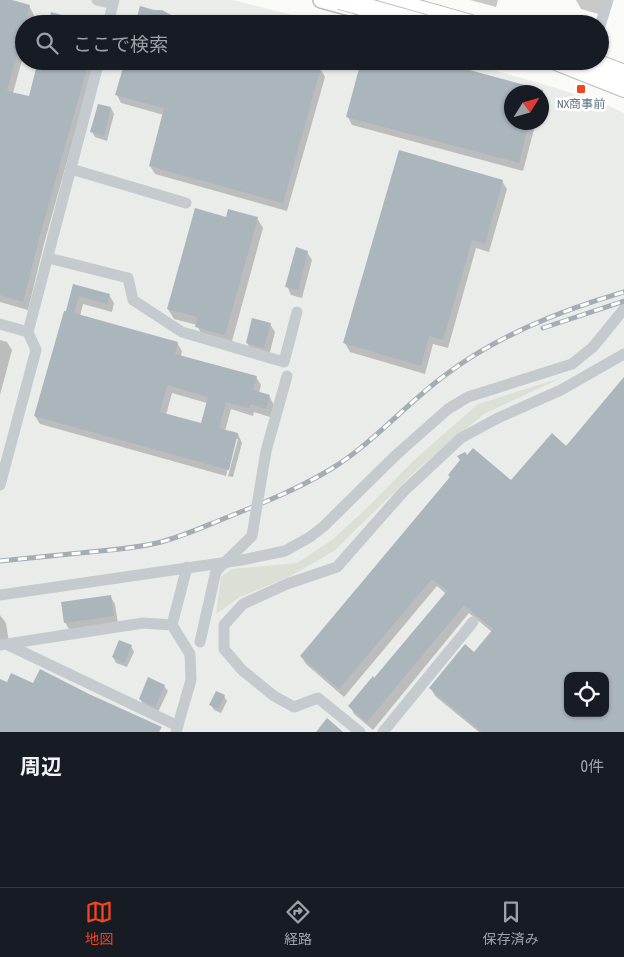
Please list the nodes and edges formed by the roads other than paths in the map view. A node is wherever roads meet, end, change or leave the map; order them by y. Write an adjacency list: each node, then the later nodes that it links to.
1 (97, 0): 6 (street)
2 (321, 0): 7 (main road)
3 (386, 0): 11 (highway)
4 (400, 0): 12 (main road)
5 (608, 0): 13 (street)
6 (114, 2): 8 (street)
7 (348, 3): 9 (main road); 10 (highway, bridge)
8 (110, 15)
9 (382, 15)
10 (392, 15)
11 (439, 15)
12 (451, 15)
13 (603, 15)
14 (609, 67): 19 (main road)
15 (609, 68): 19 (highway)
16 (97, 70): 22 (street)
17 (567, 70): 21 (main road)
18 (579, 70): 20 (highway)
19 (624, 73)
20 (624, 88)
21 (624, 94)
22 (71, 169): 23 (street); 24 (street)
23 (186, 202)
24 (48, 258): 28 (street); 30 (street)
25 (624, 309): 32 (street)
26 (297, 312): 30 (street)
27 (0, 324): 28 (street)
28 (28, 332): 31 (street)
29 (624, 354): 39 (street)
30 (284, 362): 37 (street, bridge)
31 (0, 485)
32 (187, 567): 33 (street); 35 (street)
33 (0, 595)
34 (473, 622): 40 (street)
35 (172, 625): 36 (street); 37 (street)
36 (3, 645): 38 (street)
37 (190, 654): 38 (street)
38 (177, 729)
39 (360, 732)
40 (384, 732)

